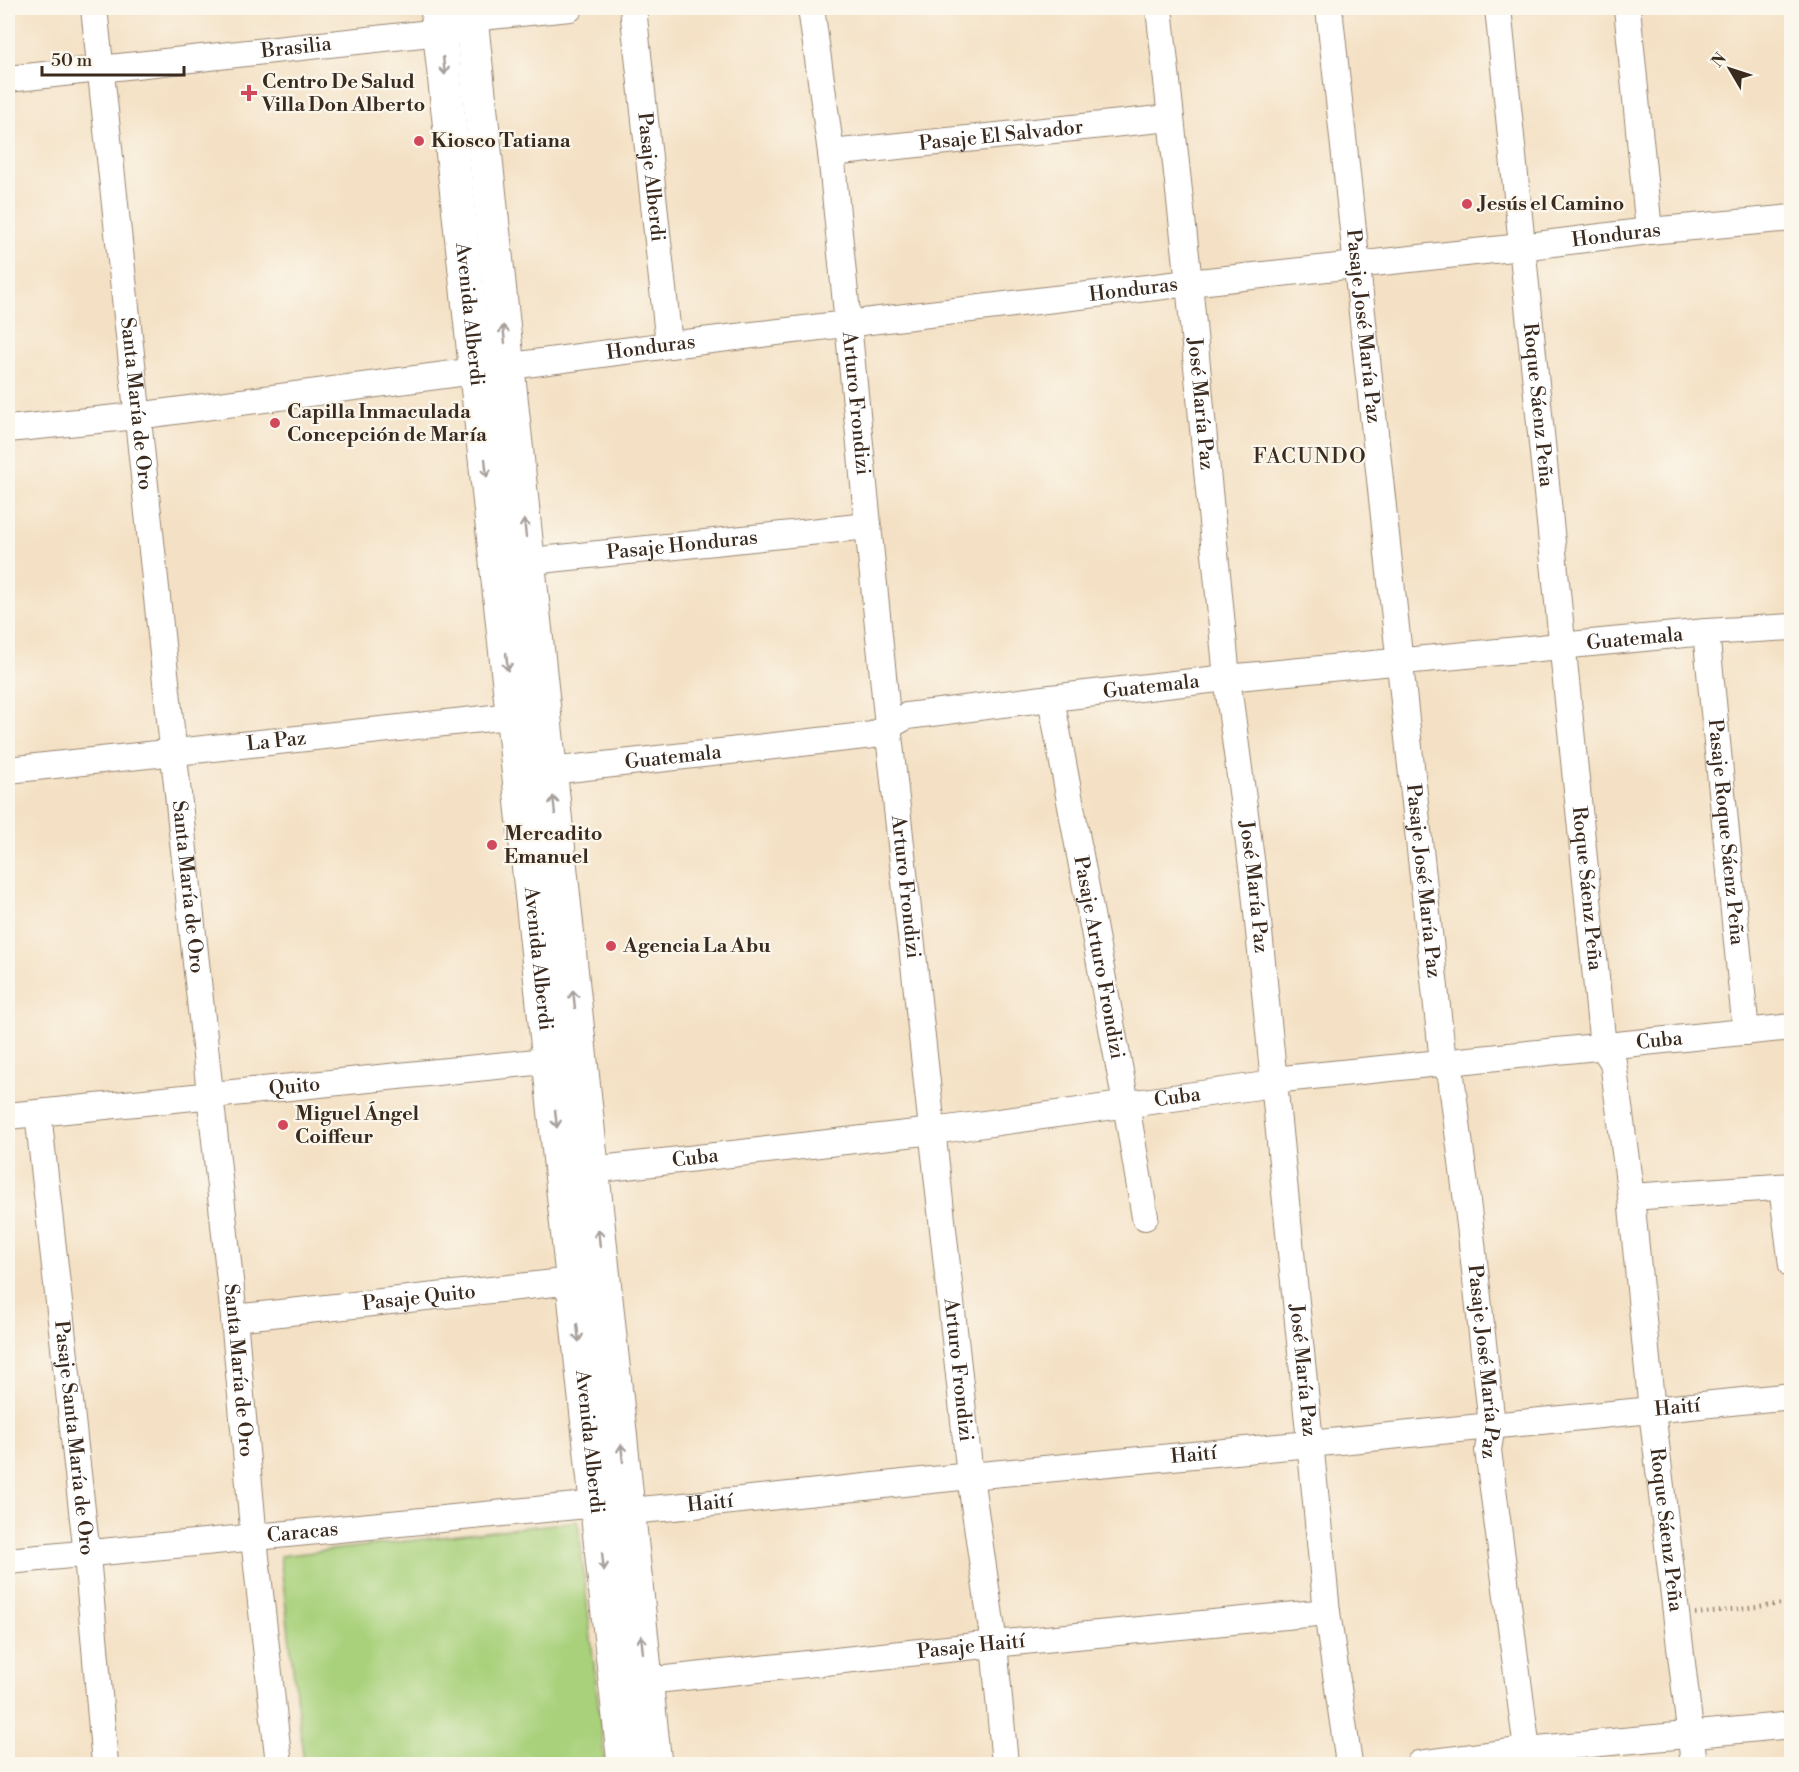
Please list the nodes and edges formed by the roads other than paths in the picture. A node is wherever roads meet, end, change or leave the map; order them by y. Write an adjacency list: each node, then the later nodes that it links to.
1 (94, 8): 11 (street, Santa María de Oro)
2 (570, 8): 9 (street, Brasilia)
3 (633, 8): 21 (street, Pasaje Alberdi)
4 (812, 8): 14 (street, Arturo Frondizi)
5 (1159, 8): 13 (street, José María Paz)
6 (1329, 8): 18 (street, Pasaje José María Paz)
7 (1498, 8): 17 (street, Roque Sáenz Peña)
8 (1627, 8): 16 (street)
9 (470, 13): 10 (street, Brasilia); 22 (main road, Avenida Alberdi, one-way to 9)
10 (439, 20): 11 (street, Brasilia); 23 (main road, Avenida Alberdi, one-way to 23)
11 (100, 69): 12 (street, Brasilia); 24 (street, Santa María de Oro)
12 (8, 79)
13 (1170, 118): 14 (street, Pasaje El Salvador); 19 (street, José María Paz)
14 (831, 153): 20 (street, Arturo Frondizi)
15 (1791, 218): 16 (street, Honduras)
16 (1649, 231): 17 (street, Honduras)
17 (1521, 248): 18 (street, Honduras); 31 (street, Roque Sáenz Peña)
18 (1357, 265): 19 (street, Honduras); 32 (street, Pasaje José María Paz)
19 (1189, 283): 20 (street, Honduras); 33 (street, José María Paz)
20 (848, 324): 21 (street, Honduras); 26 (street, Arturo Frondizi)
21 (669, 345): 22 (street, Honduras)
22 (508, 367): 23 (street, Honduras); 27 (main road, Avenida Alberdi, one-way to 22)
23 (476, 371): 24 (street, Honduras); 28 (main road, Avenida Alberdi, one-way to 28)
24 (137, 416): 25 (street, Honduras); 38 (street, Santa María de Oro)
25 (8, 429)
26 (868, 526): 27 (street, Pasaje Honduras); 37 (street, Arturo Frondizi)
27 (528, 562): 28 (street, Pasaje Honduras); 35 (main road, Avenida Alberdi)
28 (496, 565): 36 (main road, Avenida Alberdi, one-way to 36)
29 (1791, 627): 30 (street, Guatemala)
30 (1706, 632): 31 (street, Guatemala); 42 (street, Pasaje Roque Sáenz Peña)
31 (1563, 646): 32 (street, Guatemala); 43 (street, Roque Sáenz Peña)
32 (1399, 662): 33 (street, Guatemala); 45 (street, Pasaje José María Paz)
33 (1227, 678): 34 (street, Guatemala); 46 (street, José María Paz)
34 (1051, 698): 37 (street, Guatemala); 48 (street, Pasaje Arturo Frondizi)
35 (544, 712): 36 (street, La Paz); 40 (main road, Avenida Alberdi)
36 (513, 716): 38 (street, La Paz); 40 (main road, Avenida Alberdi)
37 (888, 726): 40 (street, Guatemala); 51 (street, Arturo Frondizi)
38 (173, 753): 39 (street, La Paz); 47 (street, Santa María de Oro)
39 (8, 770)
40 (535, 773): 44 (main road, Avenida Alberdi)
41 (1791, 1027): 42 (street, Cuba)
42 (1746, 1032): 43 (street, Cuba)
43 (1603, 1047): 45 (street, Cuba); 54 (street, Roque Sáenz Peña)
44 (565, 1059): 47 (street, Quito); 52 (main road, Avenida Alberdi)
45 (1443, 1062): 46 (street, Cuba); 61 (street, Pasaje José María Paz)
46 (1273, 1080): 48 (street, Cuba); 62 (street, José María Paz)
47 (208, 1095): 49 (street, Quito); 58 (street, Santa María de Oro)
48 (1126, 1104): 51 (street, Cuba); 55 (street, Pasaje Arturo Frondizi)
49 (38, 1113): 50 (street, Quito); 67 (street, Pasaje Santa María de Oro)
50 (8, 1116)
51 (933, 1131): 52 (street, Cuba); 63 (street, Arturo Frondizi)
52 (577, 1172): 57 (main road, Avenida Alberdi)
53 (1787, 1187): 54 (street); 56 (street)
54 (1631, 1197): 60 (street, Roque Sáenz Peña)
55 (1145, 1216)
56 (1791, 1265)
57 (588, 1280): 58 (street, Pasaje Quito); 64 (main road, Avenida Alberdi, one-way to 64); 65 (main road, Avenida Alberdi, one-way to 57)
58 (234, 1318): 66 (street, Santa María de Oro)
59 (1791, 1396): 60 (street, Haití)
60 (1652, 1410): 61 (street, Haití); 73 (street, Roque Sáenz Peña)
61 (1492, 1425): 62 (street, Haití); 74 (street, Pasaje José María Paz)
62 (1310, 1444): 63 (street, Haití); 69 (street, José María Paz)
63 (970, 1476): 65 (street, Haití); 70 (street, Arturo Frondizi)
64 (597, 1504): 65 (street, Haití); 66 (street, Caracas); 71 (main road, Avenida Alberdi, one-way to 71)
65 (628, 1511): 71 (main road, Avenida Alberdi, one-way to 65)
66 (254, 1539): 67 (street, Caracas); 76 (street, Santa María de Oro)
67 (87, 1554): 68 (street, Caracas); 75 (street, Pasaje Santa María de Oro)
68 (8, 1561)
69 (1327, 1612): 70 (street, Pasaje Haití); 80 (street, José María Paz)
70 (994, 1644): 71 (street, Pasaje Haití); 79 (street, Arturo Frondizi)
71 (631, 1683): 77 (main road, Avenida Alberdi); 78 (main road, Avenida Alberdi)
72 (1791, 1725): 73 (street)
73 (1691, 1736): 74 (street); 82 (street, Roque Sáenz Peña)
74 (1527, 1750): 81 (street)
75 (105, 1764)
76 (279, 1764)
77 (624, 1764)
78 (655, 1764)
79 (1005, 1764)
80 (1349, 1764)
81 (1419, 1764)
82 (1695, 1764)

